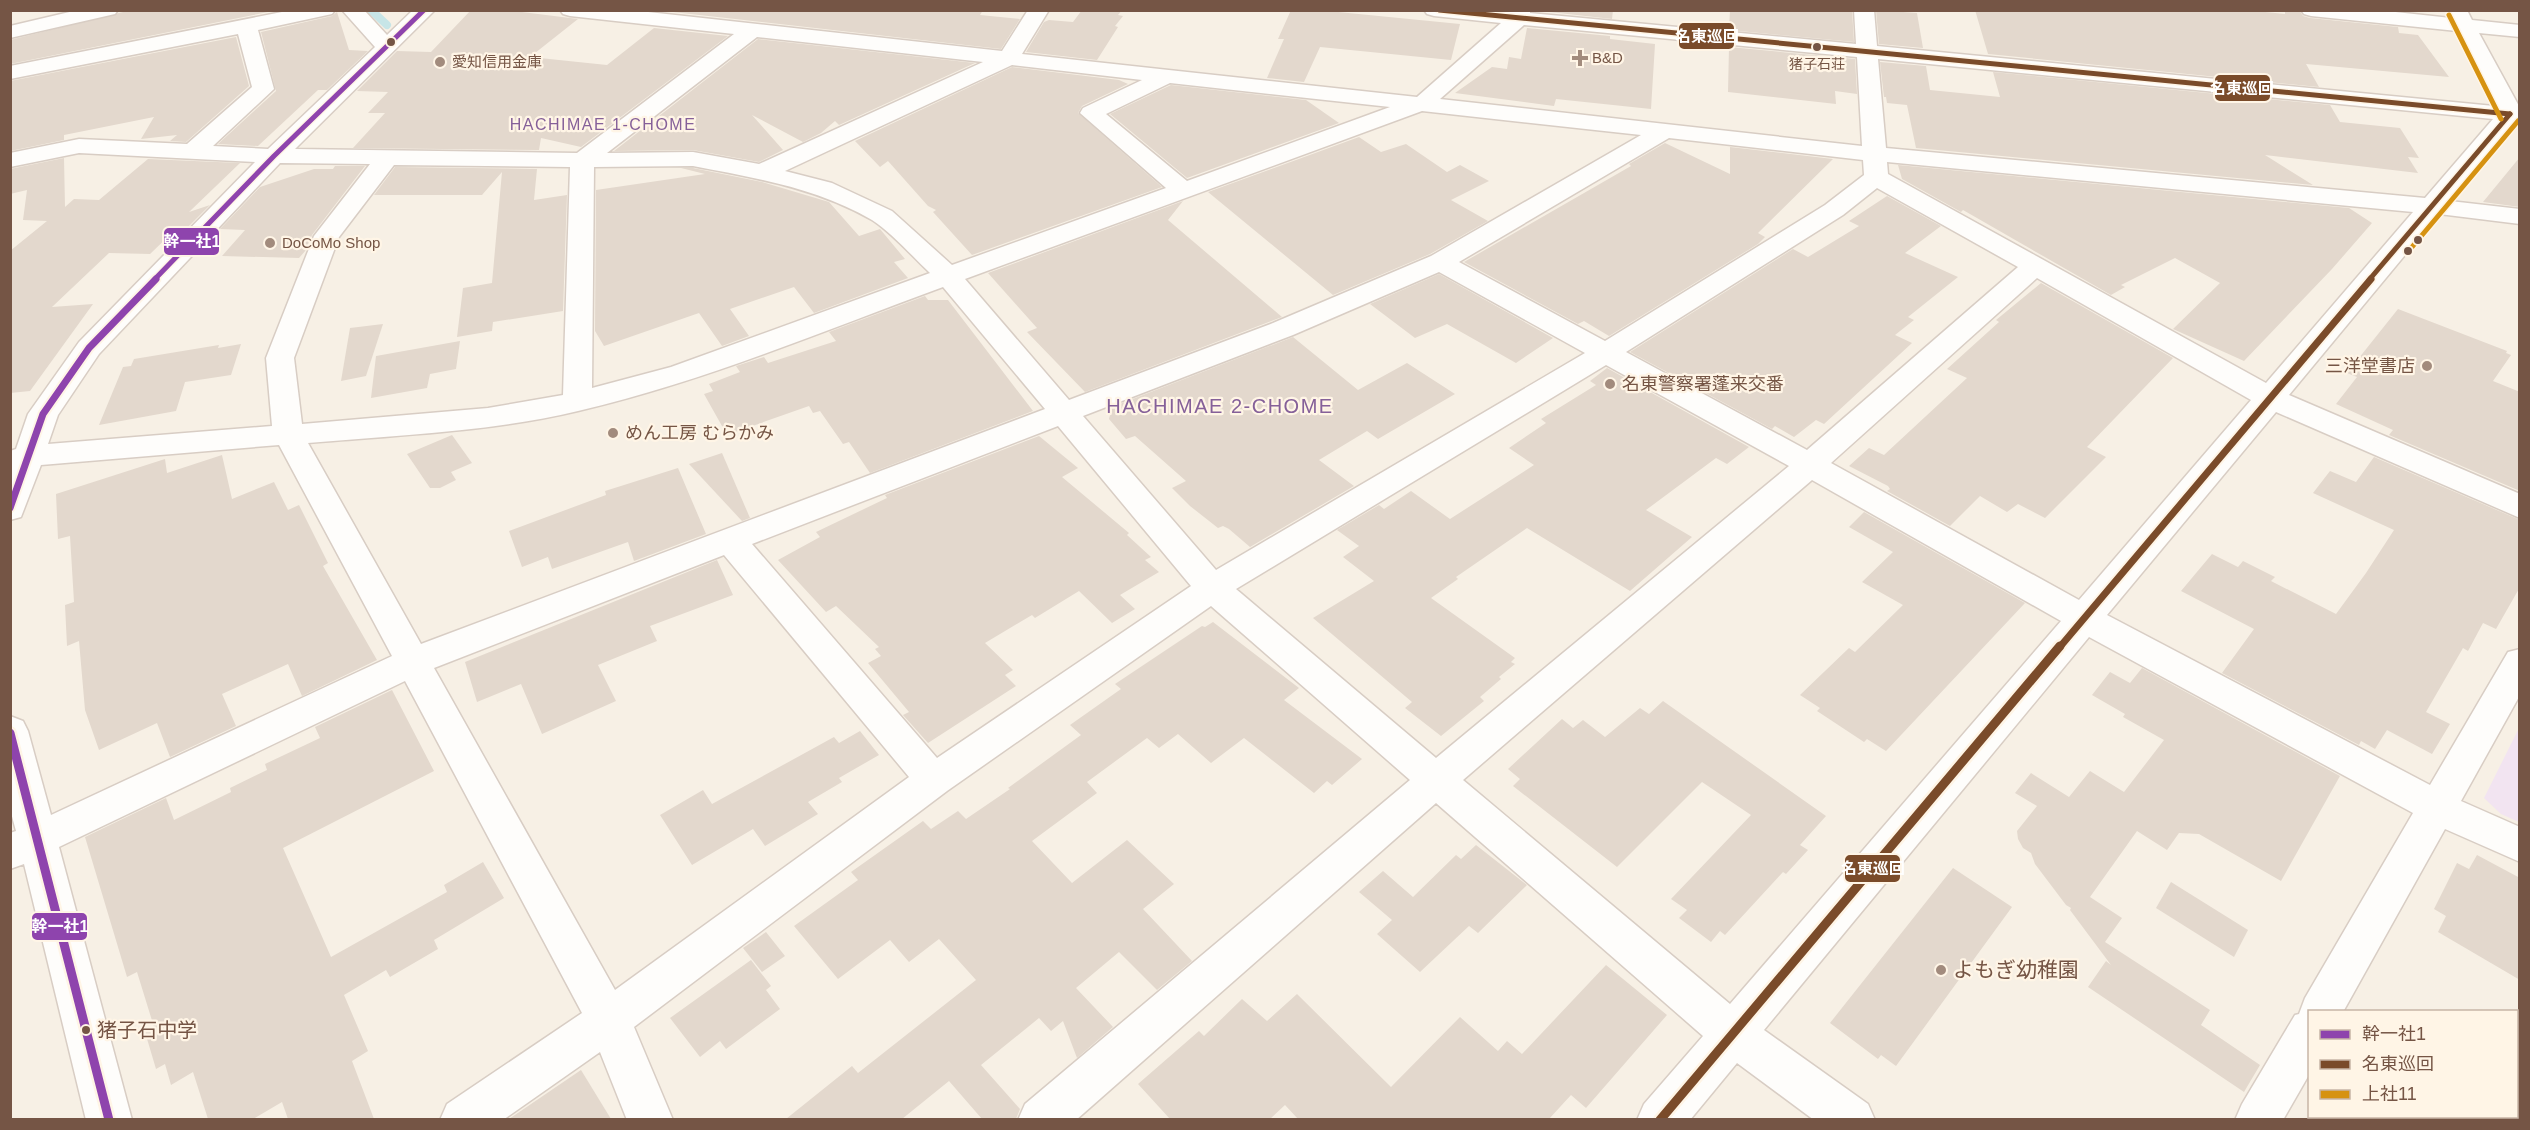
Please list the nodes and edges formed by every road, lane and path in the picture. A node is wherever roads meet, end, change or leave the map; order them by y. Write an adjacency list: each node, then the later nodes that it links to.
1 (108, 10): 15 (street)
2 (326, 10): 12 (street)
3 (352, 10): 16 (street)
4 (570, 10): 13 (street)
5 (1039, 10): 18 (street)
6 (1434, 10): 10 (street)
7 (1864, 10): 17 (street)
8 (2311, 10): 11 (street)
9 (411, 15): 16 (street)
10 (1519, 15): 17 (street); 21 (street)
11 (2461, 19): 14 (street); 22 (street)
12 (247, 26): 19 (street); 24 (street)
13 (752, 31): 18 (street); 28 (street)
14 (2520, 31)
15 (10, 32)
16 (386, 46): 25 (street)
17 (1867, 52): 22 (street); 29 (street)
18 (1008, 59): 20 (street); 30 (street)
19 (10, 73)
20 (1167, 76): 21 (street); 31 (street)
21 (1423, 104): 23 (street); 31 (street)
22 (2515, 115): 32 (street)
23 (1665, 130): 29 (street); 34 (street)
24 (192, 152): 25 (street); 27 (street)
25 (274, 156): 26 (street); 42 (street)
26 (388, 157): 28 (street); 41 (street)
27 (10, 160)
28 (582, 160): 30 (street); 39 (street)
29 (1875, 165): 32 (street); 35 (street); 37 (street)
30 (762, 172): 36 (street)
31 (1184, 190): 36 (street)
32 (2432, 206): 33 (street); 38 (street)
33 (2520, 217)
34 (1440, 262): 37 (street); 40 (street)
35 (2035, 266): 38 (street); 43 (street)
36 (947, 275): 39 (street); 40 (street)
37 (1606, 353): 43 (street); 47 (street)
38 (2270, 398): 44 (street); 48 (street)
39 (577, 402): 41 (street)
40 (1063, 412): 46 (street); 47 (street)
41 (288, 434): 42 (street); 49 (street)
42 (19, 459): 45 (street)
43 (1810, 465): 48 (street); 53 (street)
44 (2520, 507)
45 (10, 509)
46 (730, 540): 49 (street); 52 (street)
47 (1212, 588): 52 (street); 53 (street)
48 (2084, 618): 54 (street); 60 (street)
49 (412, 662): 55 (street); 58 (street)
50 (2520, 662): 54 (street)
51 (10, 731): 55 (street)
52 (934, 780): 58 (street)
53 (1436, 780): 60 (street); 64 (street)
54 (2436, 807): 56 (street); 57 (street)
55 (25, 845): 61 (street)
56 (2520, 845)
57 (2321, 1010)
58 (609, 1020): 62 (street); 63 (street)
59 (2308, 1033): 67 (street)
60 (1733, 1034): 65 (street); 66 (street)
61 (109, 1119)
62 (463, 1119)
63 (650, 1119)
64 (1041, 1119)
65 (1660, 1119)
66 (1852, 1119)
67 (2258, 1119)

